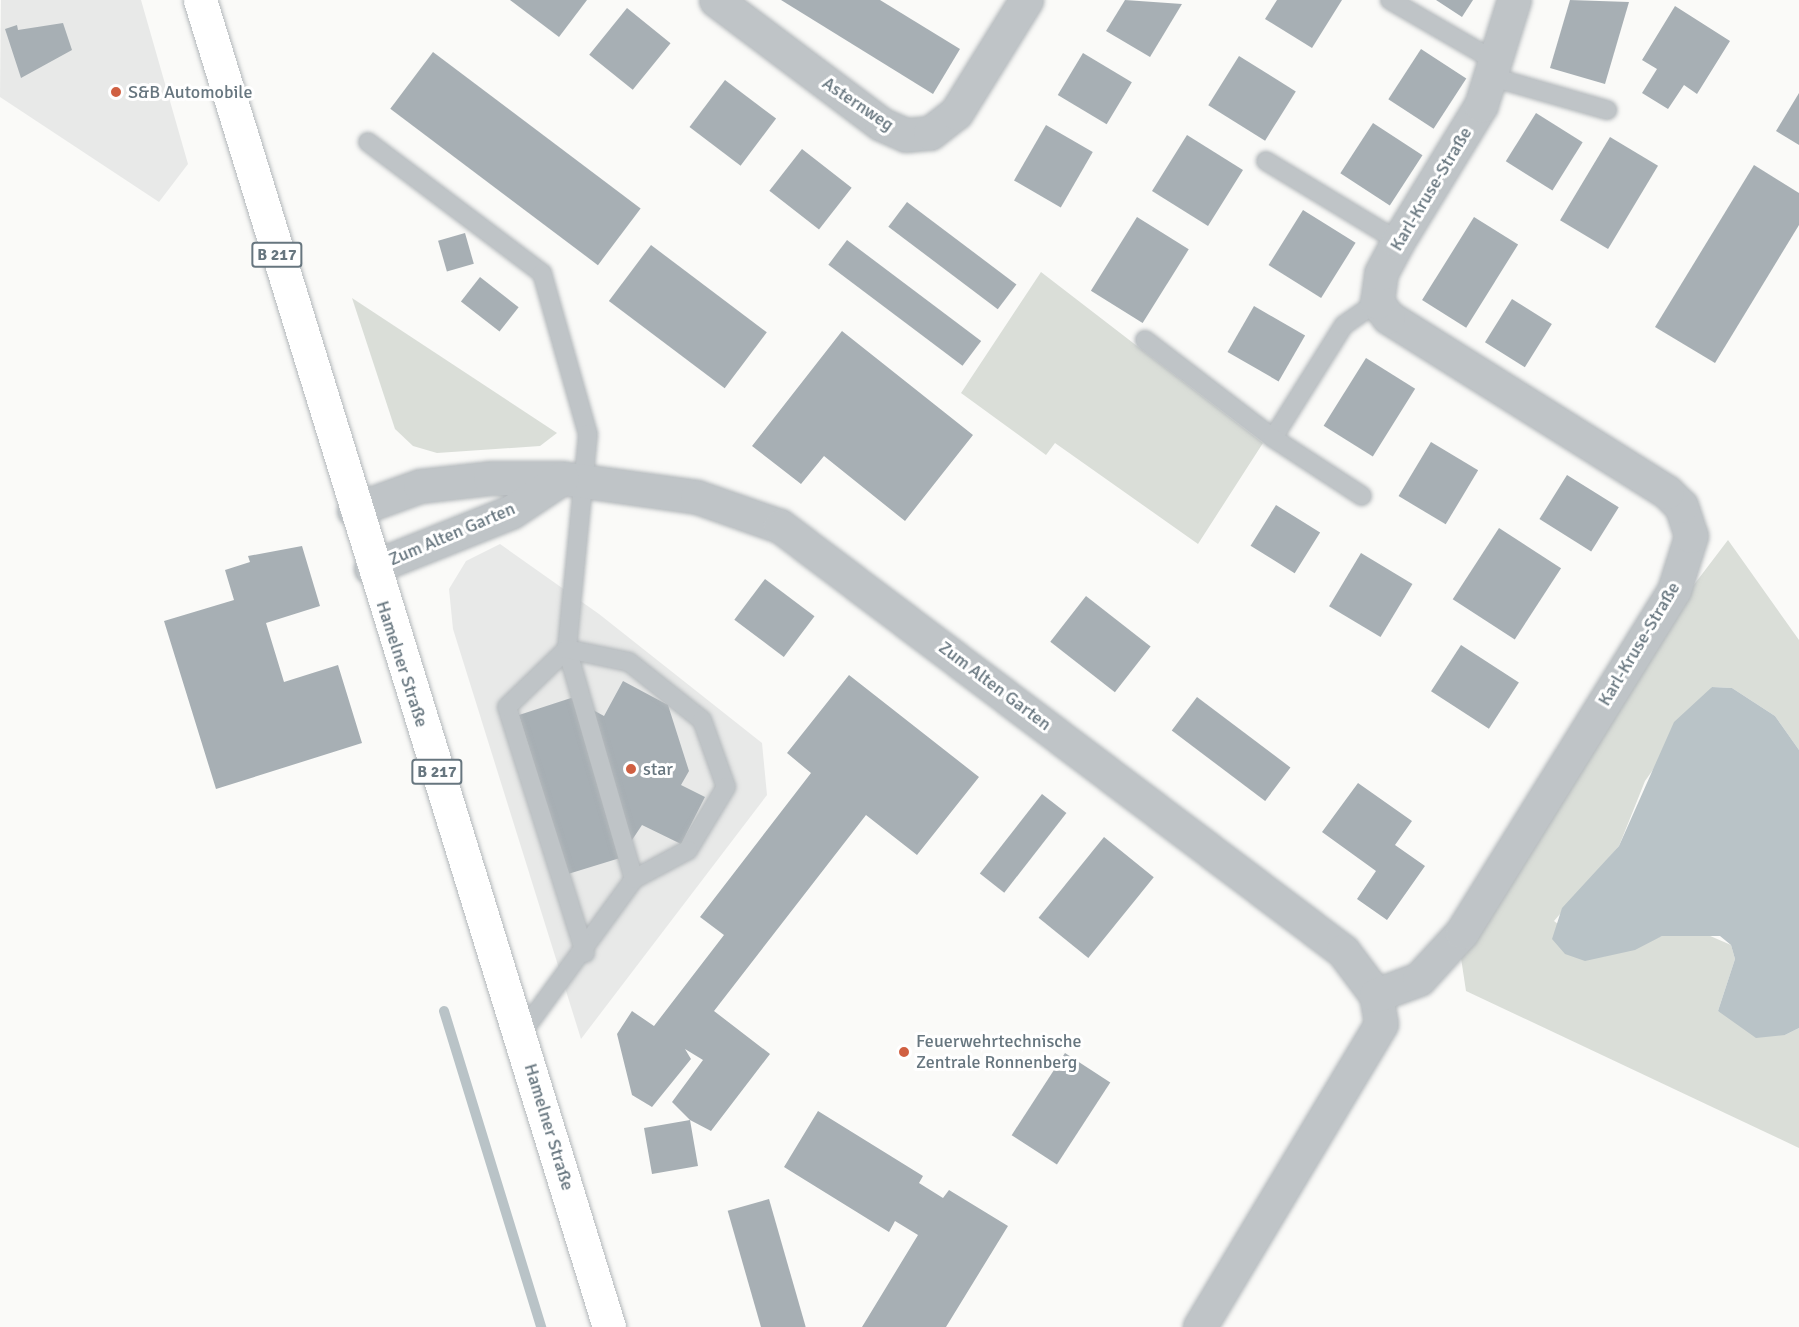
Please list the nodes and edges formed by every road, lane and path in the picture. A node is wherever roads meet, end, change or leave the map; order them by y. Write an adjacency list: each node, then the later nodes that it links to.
1 (200, 0): 16 (main road, Hamelner Straße / B 217)
2 (716, 0): 3 (street, Asternweg)
3 (1026, 0)
4 (1390, 0): 6 (lane)
5 (1514, 0): 6 (street, Karl-Kruse-Straße)
6 (1494, 70): 7 (lane); 10 (street, Karl-Kruse-Straße)
7 (1607, 110)
8 (368, 142): 14 (lane)
9 (1266, 161): 10 (lane)
10 (1398, 241): 11 (street, Karl-Kruse-Straße)
11 (1377, 302): 13 (lane); 21 (street, Karl-Kruse-Straße)
12 (1145, 340): 13 (lane)
13 (1274, 438): 15 (lane)
14 (575, 480): 16 (street, Zum Alten Garten); 17 (street, Zum Alten Garten); 18 (lane); 21 (street, Zum Alten Garten)
15 (1362, 496)
16 (354, 510): 17 (main road, Hamelner Straße / B 217)
17 (371, 568): 22 (main road, Hamelner Straße / B 217)
18 (567, 649): 19 (lane); 19 (lane); 20 (lane)
19 (634, 879): 20 (lane)
20 (585, 953): 22 (lane)
21 (1376, 995): 24 (street)
22 (521, 1034): 23 (main road, Hamelner Straße / B 217)
23 (609, 1327)
24 (1200, 1327)

